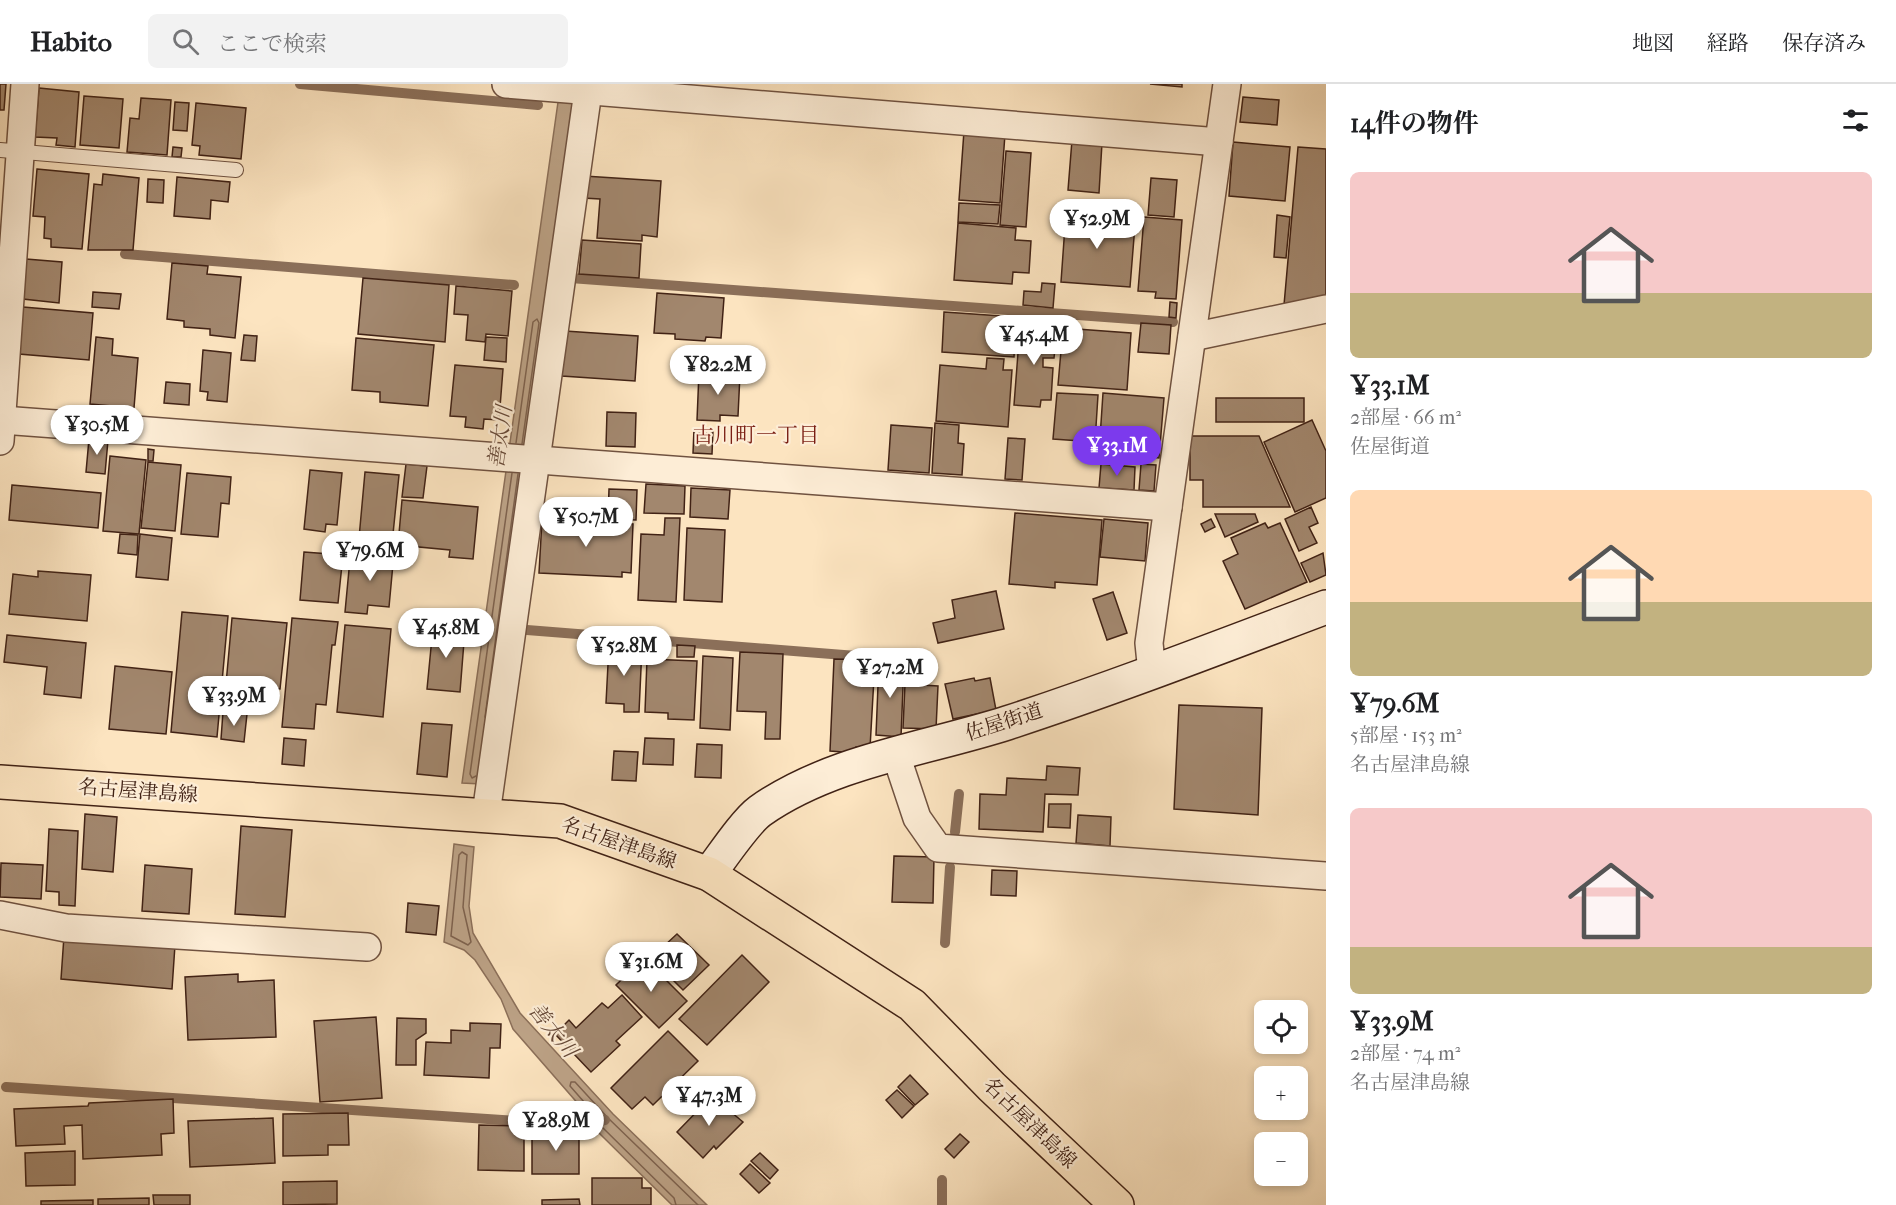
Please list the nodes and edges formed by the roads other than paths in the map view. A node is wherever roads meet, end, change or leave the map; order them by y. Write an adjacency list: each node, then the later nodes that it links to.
1 (24, 84): 6 (street)
2 (506, 84): 4 (street)
3 (1227, 84): 5 (street)
4 (588, 87): 5 (street); 12 (street)
5 (1219, 142): 10 (street)
6 (10, 151): 7 (lane); 8 (street)
7 (236, 170)
8 (4, 307): 11 (street)
9 (1326, 309): 10 (street)
10 (1192, 336): 13 (street)
11 (1, 431): 12 (street)
12 (524, 458): 13 (street); 18 (street)
13 (1168, 507): 15 (street)
14 (1326, 607): 15 (street, 佐屋街道)
15 (1152, 673): 16 (street, 佐屋街道)
16 (896, 755): 19 (street, 佐屋街道); 20 (street)
17 (0, 782): 18 (main road, 名古屋津島線)
18 (486, 814): 19 (main road, 名古屋津島線)
19 (709, 874): 23 (main road, 名古屋津島線)
20 (1326, 876)
21 (0, 915): 22 (street)
22 (367, 946)
23 (1117, 1205)

